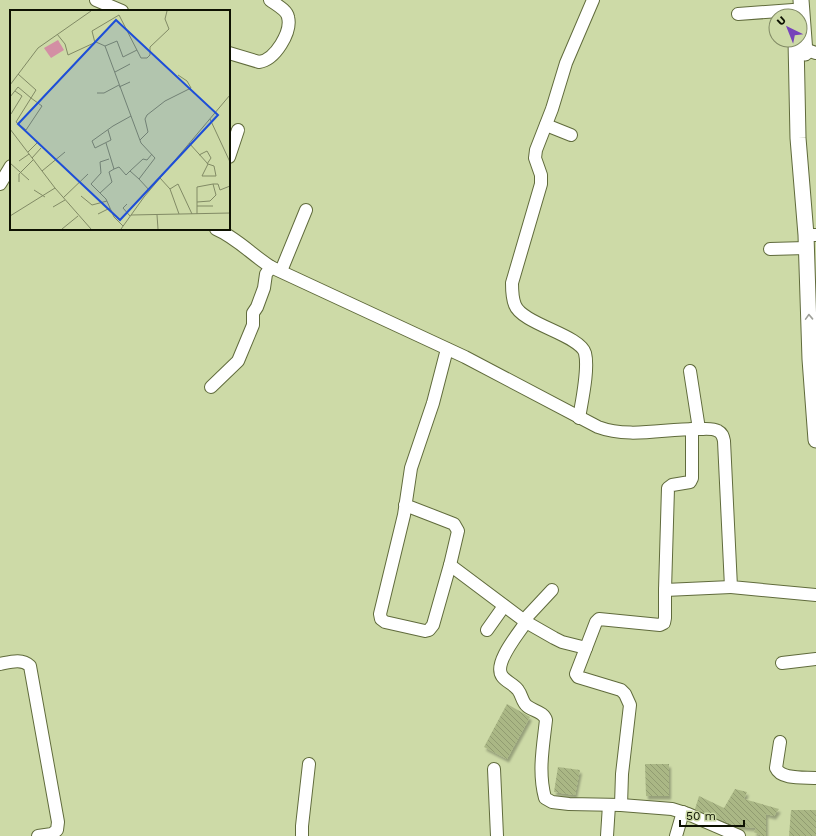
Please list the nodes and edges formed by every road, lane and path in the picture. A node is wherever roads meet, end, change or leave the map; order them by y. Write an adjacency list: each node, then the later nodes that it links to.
1 (96, 0): 5 (street)
2 (270, 0): 8 (street)
3 (593, 0): 9 (street)
4 (795, 6): 6 (street)
5 (120, 10)
6 (738, 14)
7 (803, 48): 17 (main road)
8 (230, 53)
9 (546, 125): 11 (street); 24 (street)
10 (238, 130): 12 (street)
11 (571, 135)
12 (230, 154)
13 (10, 168): 14 (street)
14 (0, 183)
15 (306, 210): 19 (street)
16 (218, 230): 19 (street)
17 (811, 238): 18 (street); 20 (main road); 26 (main road, one-way to 17)
18 (770, 249)
19 (276, 269): 21 (street); 23 (street)
20 (816, 281)
21 (447, 349): 24 (street); 27 (street)
22 (690, 371): 25 (street)
23 (211, 387)
24 (579, 418): 25 (street)
25 (696, 429): 29 (street); 31 (street)
26 (816, 440)
27 (405, 505): 28 (street); 28 (street)
28 (450, 565): 33 (street)
29 (731, 587): 31 (street); 32 (street)
30 (552, 590): 34 (street)
31 (665, 590): 36 (street)
32 (816, 596)
33 (504, 606): 34 (street); 35 (street)
34 (525, 621): 36 (street); 44 (street)
35 (487, 630)
36 (586, 648): 44 (street)
37 (816, 659): 39 (street)
38 (0, 664): 47 (street)
39 (782, 664)
40 (780, 742): 43 (street)
41 (309, 764): 48 (street)
42 (494, 769): 49 (street)
43 (816, 778)
44 (615, 805): 45 (street); 50 (street)
45 (683, 812): 46 (street); 51 (street)
46 (725, 833): 52 (street)
47 (38, 836)
48 (302, 836)
49 (497, 836)
50 (607, 836)
51 (676, 836)
52 (739, 836)

